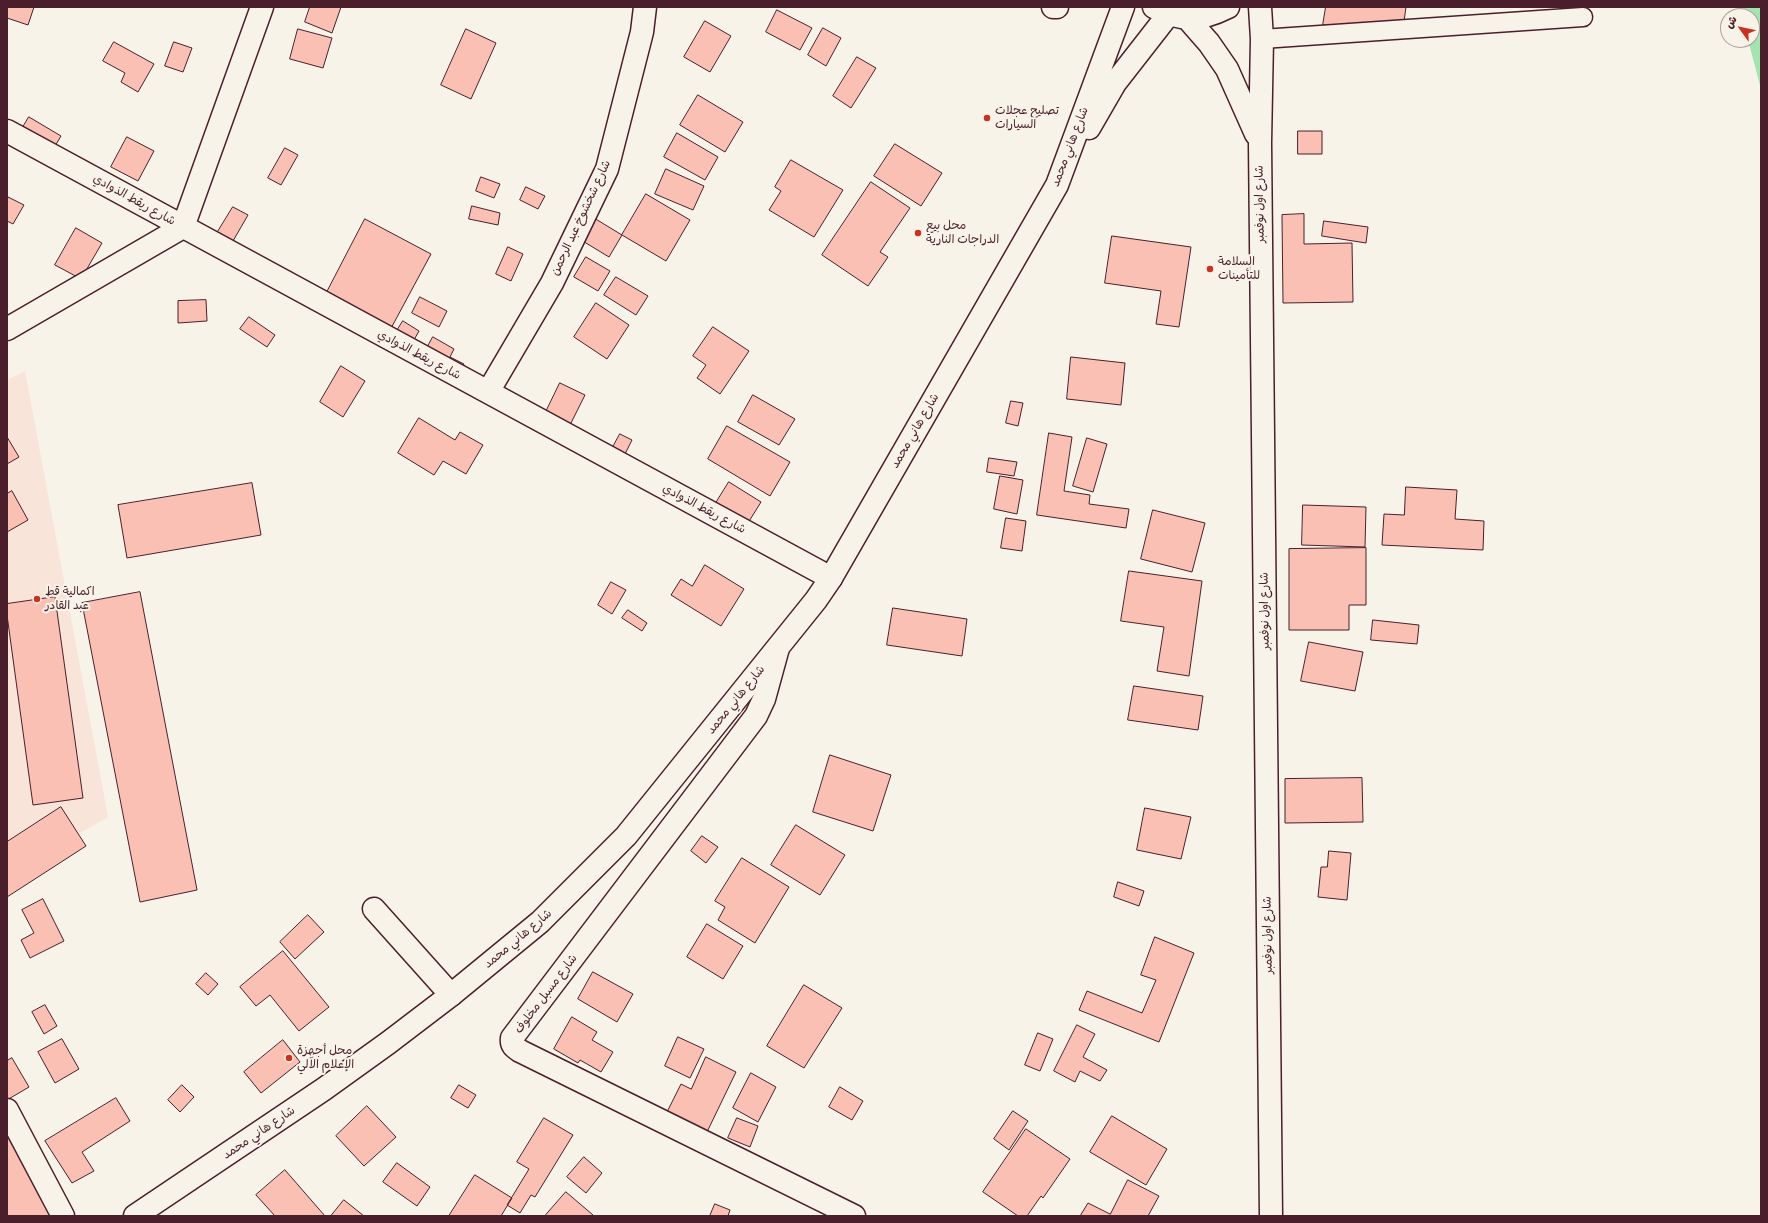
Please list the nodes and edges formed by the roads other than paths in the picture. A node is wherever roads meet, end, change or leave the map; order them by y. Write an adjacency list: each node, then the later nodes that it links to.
1 (262, 7): 14 (street)
2 (645, 7): 16 (street, شارع شخشوخ عبد الرحمن)
3 (1053, 7): 4 (street)
4 (1058, 7)
5 (1123, 7): 13 (street, شارع هاني محمد)
6 (1228, 7): 8 (street)
7 (1260, 7): 10 (street, شارع اول نوفمبر)
8 (1170, 14): 12 (street); 13 (street)
9 (1583, 17): 10 (lane)
10 (1262, 39): 12 (street, شارع اول نوفمبر)
11 (7, 131): 14 (street, شارع ريقط الذوادي)
12 (1260, 143): 25 (street, شارع اول نوفمبر)
13 (1056, 185): 17 (street, شارع هاني محمد)
14 (183, 227): 15 (street); 16 (street, شارع ريقط الذوادي)
15 (7, 329)
16 (488, 392): 17 (street, شارع ريقط الذوادي)
17 (831, 578): 18 (street, شارع هاني محمد)
18 (778, 648): 20 (street, شارع هاني محمد); 24 (street, شارع مسبل مخلوف)
19 (374, 909): 20 (street)
20 (451, 995): 23 (street, شارع هاني محمد)
21 (7, 1110): 22 (street)
22 (63, 1216)
23 (135, 1216)
24 (854, 1216)
25 (1271, 1216)

